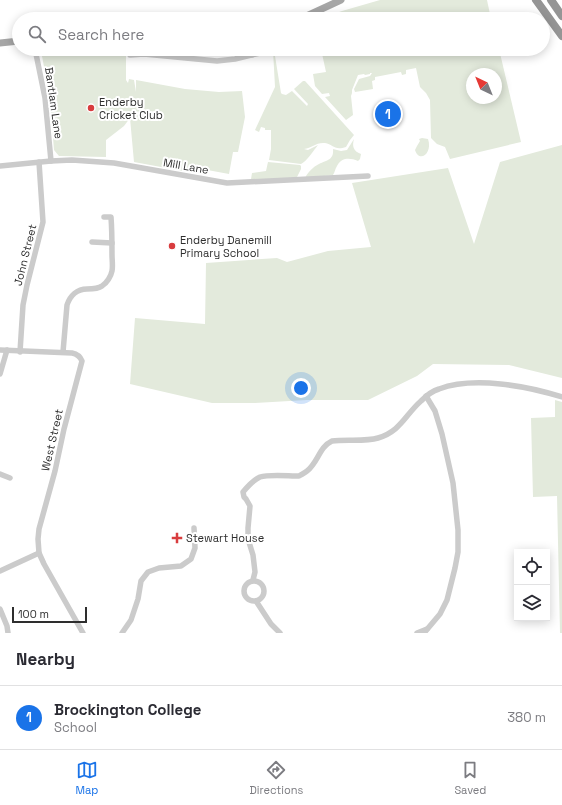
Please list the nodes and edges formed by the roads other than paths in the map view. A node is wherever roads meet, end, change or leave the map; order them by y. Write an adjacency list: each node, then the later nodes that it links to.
1 (341, 0): 4 (main road)
2 (536, 0): 5 (highway)
3 (551, 0): 6 (highway)
4 (315, 12)
5 (545, 12)
6 (562, 16)
7 (550, 19): 8 (highway)
8 (562, 36)
9 (12, 42): 10 (main road)
10 (0, 43)
11 (37, 56): 14 (street, Bantlam Lane)
12 (176, 56): 13 (street)
13 (242, 56)
14 (52, 161): 15 (street, Mill Lane); 17 (street, Mill Lane)
15 (39, 162): 16 (street, Mill Lane); 23 (street, John Street)
16 (0, 166)
17 (368, 176)
18 (104, 217): 20 (street)
19 (92, 242): 20 (street)
20 (112, 243): 24 (street)
21 (0, 350): 22 (street)
22 (7, 350): 23 (street); 25 (street)
23 (20, 352): 24 (street)
24 (63, 352): 31 (street, West Street)
25 (0, 374)
26 (426, 396): 27 (street); 33 (street); 36 (street)
27 (562, 397)
28 (0, 474): 29 (street)
29 (10, 478)
30 (194, 528): 39 (street)
31 (39, 553): 32 (street); 38 (street)
32 (0, 571)
33 (253, 580): 34 (street); 34 (street)
34 (256, 601): 40 (street)
35 (0, 609): 37 (street)
36 (426, 631): 41 (street)
37 (8, 633)
38 (83, 633)
39 (122, 633)
40 (280, 633)
41 (417, 633)

